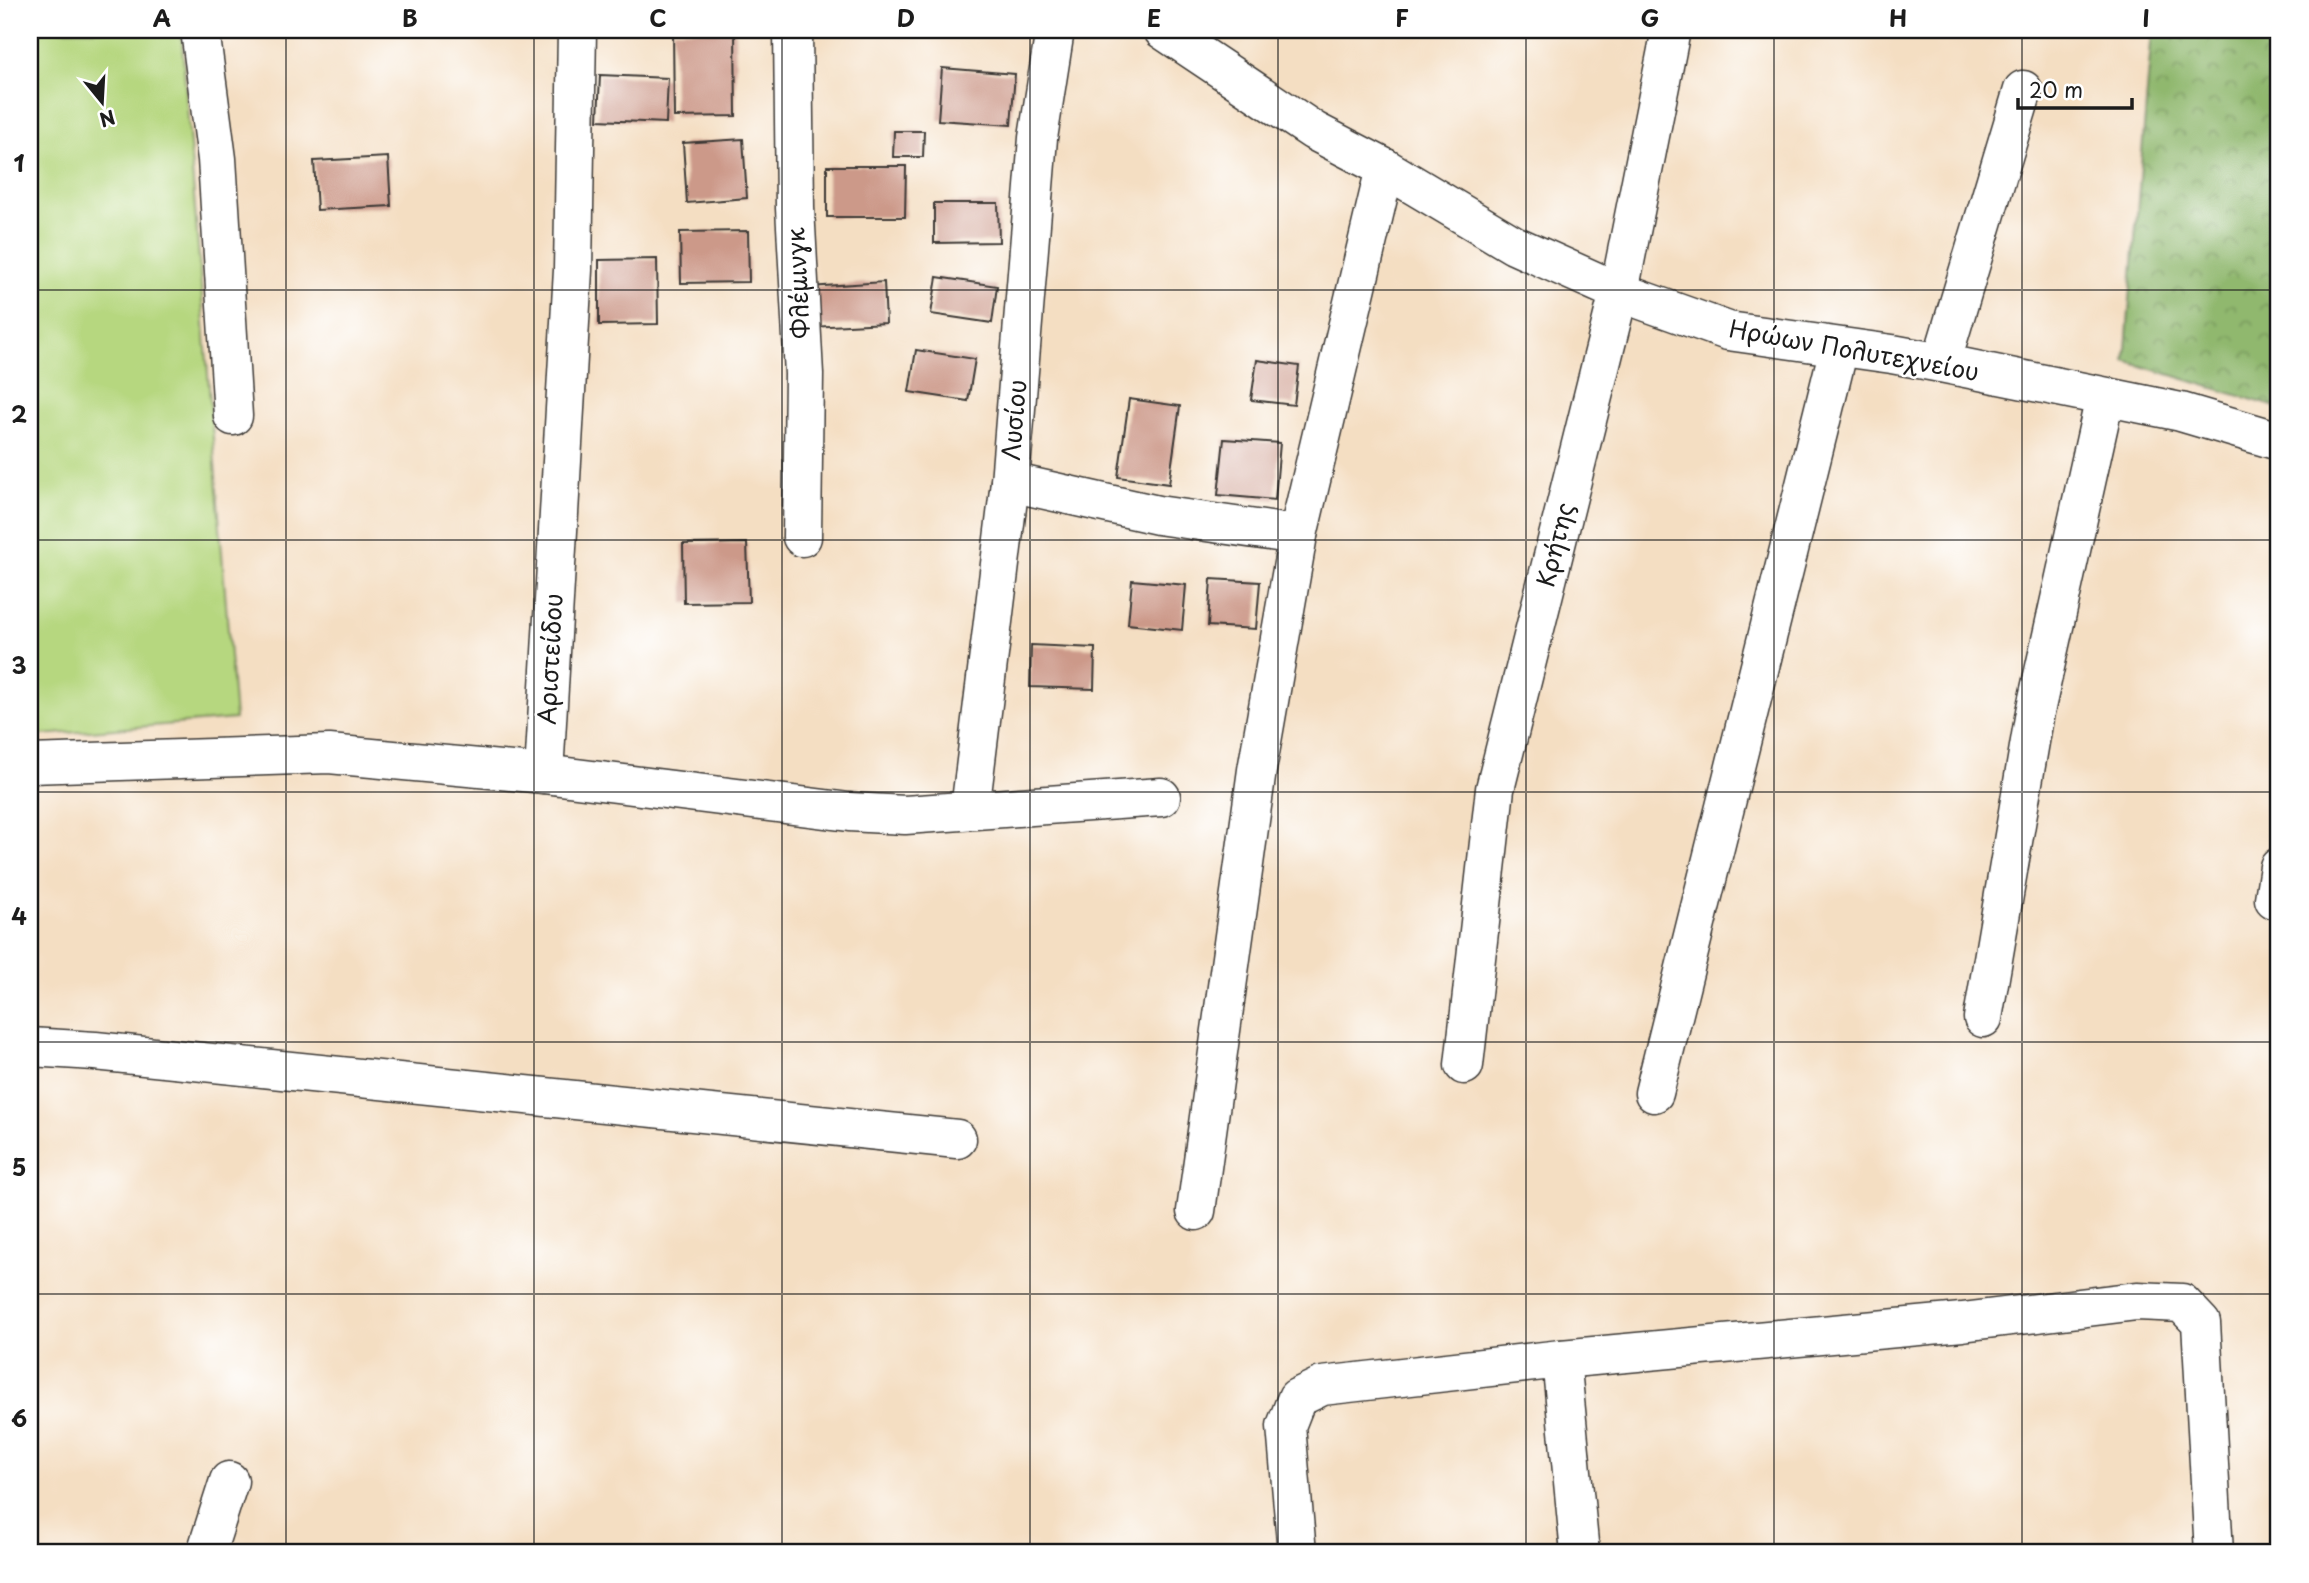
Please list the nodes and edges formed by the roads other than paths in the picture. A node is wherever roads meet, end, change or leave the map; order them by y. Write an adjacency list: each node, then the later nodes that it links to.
1 (200, 30): 13 (street)
2 (577, 30): 19 (street, Αριστείδου)
3 (793, 30): 17 (street, Φλέμινγκ)
4 (1055, 30): 15 (street, Λυσίου)
5 (1163, 30): 8 (street, Ηρώων Πολυτεχνείου)
6 (1671, 30): 9 (street, Κρήτης)
7 (2023, 90): 11 (street)
8 (1385, 168): 9 (street, Ηρώων Πολυτεχνείου); 16 (street)
9 (1619, 292): 10 (street, Ηρώων Πολυτεχνείου); 24 (street, Κρήτης)
10 (1839, 348): 11 (street, Ηρώων Πολυτεχνείου); 25 (street)
11 (1941, 363): 12 (street, Ηρώων Πολυτεχνείου)
12 (2105, 397): 14 (street, Ηρώων Πολυτεχνείου); 22 (street)
13 (233, 416)
14 (2279, 441)
15 (1010, 482): 16 (street); 21 (street, Λυσίου)
16 (1298, 534): 27 (street)
17 (802, 537)
18 (30, 764): 19 (street)
19 (544, 774): 21 (street)
20 (1161, 797): 21 (street)
21 (970, 810)
22 (1983, 1018)
23 (30, 1047): 26 (street)
24 (1464, 1065)
25 (1654, 1093)
26 (957, 1139)
27 (1196, 1211)
28 (1560, 1359): 31 (street); 32 (street); 33 (street)
29 (229, 1481): 30 (street)
30 (206, 1553)
31 (1297, 1553)
32 (1580, 1553)
33 (2214, 1553)

